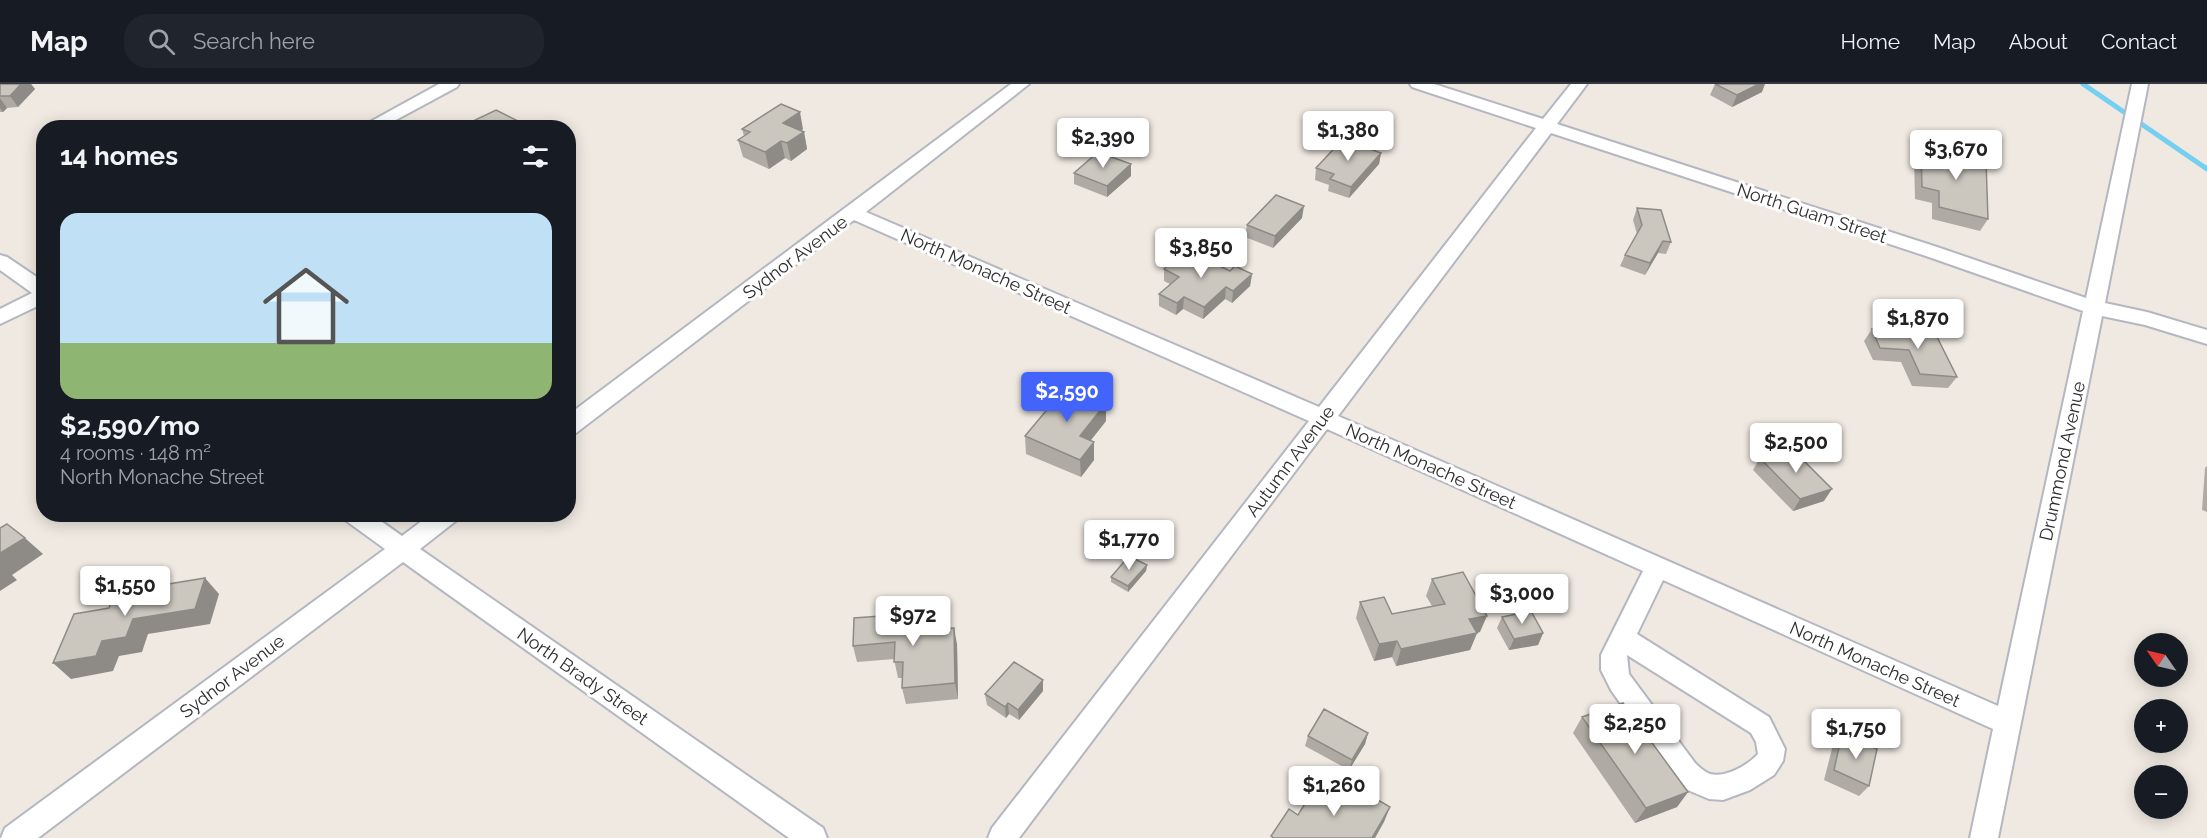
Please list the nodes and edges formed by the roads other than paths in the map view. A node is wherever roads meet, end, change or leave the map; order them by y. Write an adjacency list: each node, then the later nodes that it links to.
1 (451, 84): 6 (street)
2 (1021, 84): 8 (street, Sydnor Avenue)
3 (1418, 84): 7 (street, North Guam Street)
4 (1579, 84): 7 (street, Autumn Avenue)
5 (2140, 84): 12 (street, Drummond Avenue)
6 (382, 120)
7 (1546, 127): 12 (street, North Guam Street); 15 (street, Autumn Avenue)
8 (853, 213): 15 (street, North Monache Street); 16 (street, Sydnor Avenue)
9 (0, 261): 10 (street)
10 (36, 287)
11 (36, 297): 13 (street)
12 (2095, 308): 14 (street, North Guam Street); 22 (street, Drummond Avenue)
13 (0, 317)
14 (2207, 337)
15 (1323, 418): 20 (street, North Monache Street); 25 (street, Autumn Avenue)
16 (576, 421)
17 (365, 522): 19 (street, North Brady Street)
18 (438, 522): 19 (street, Sydnor Avenue)
19 (402, 548): 23 (street, Sydnor Avenue); 24 (street, North Brady Street)
20 (1657, 567): 21 (street); 22 (street, North Monache Street)
21 (1623, 639): 21 (street)
22 (2007, 723): 26 (street, Drummond Avenue)
23 (15, 838)
24 (813, 838)
25 (1002, 838)
26 (1984, 838)

